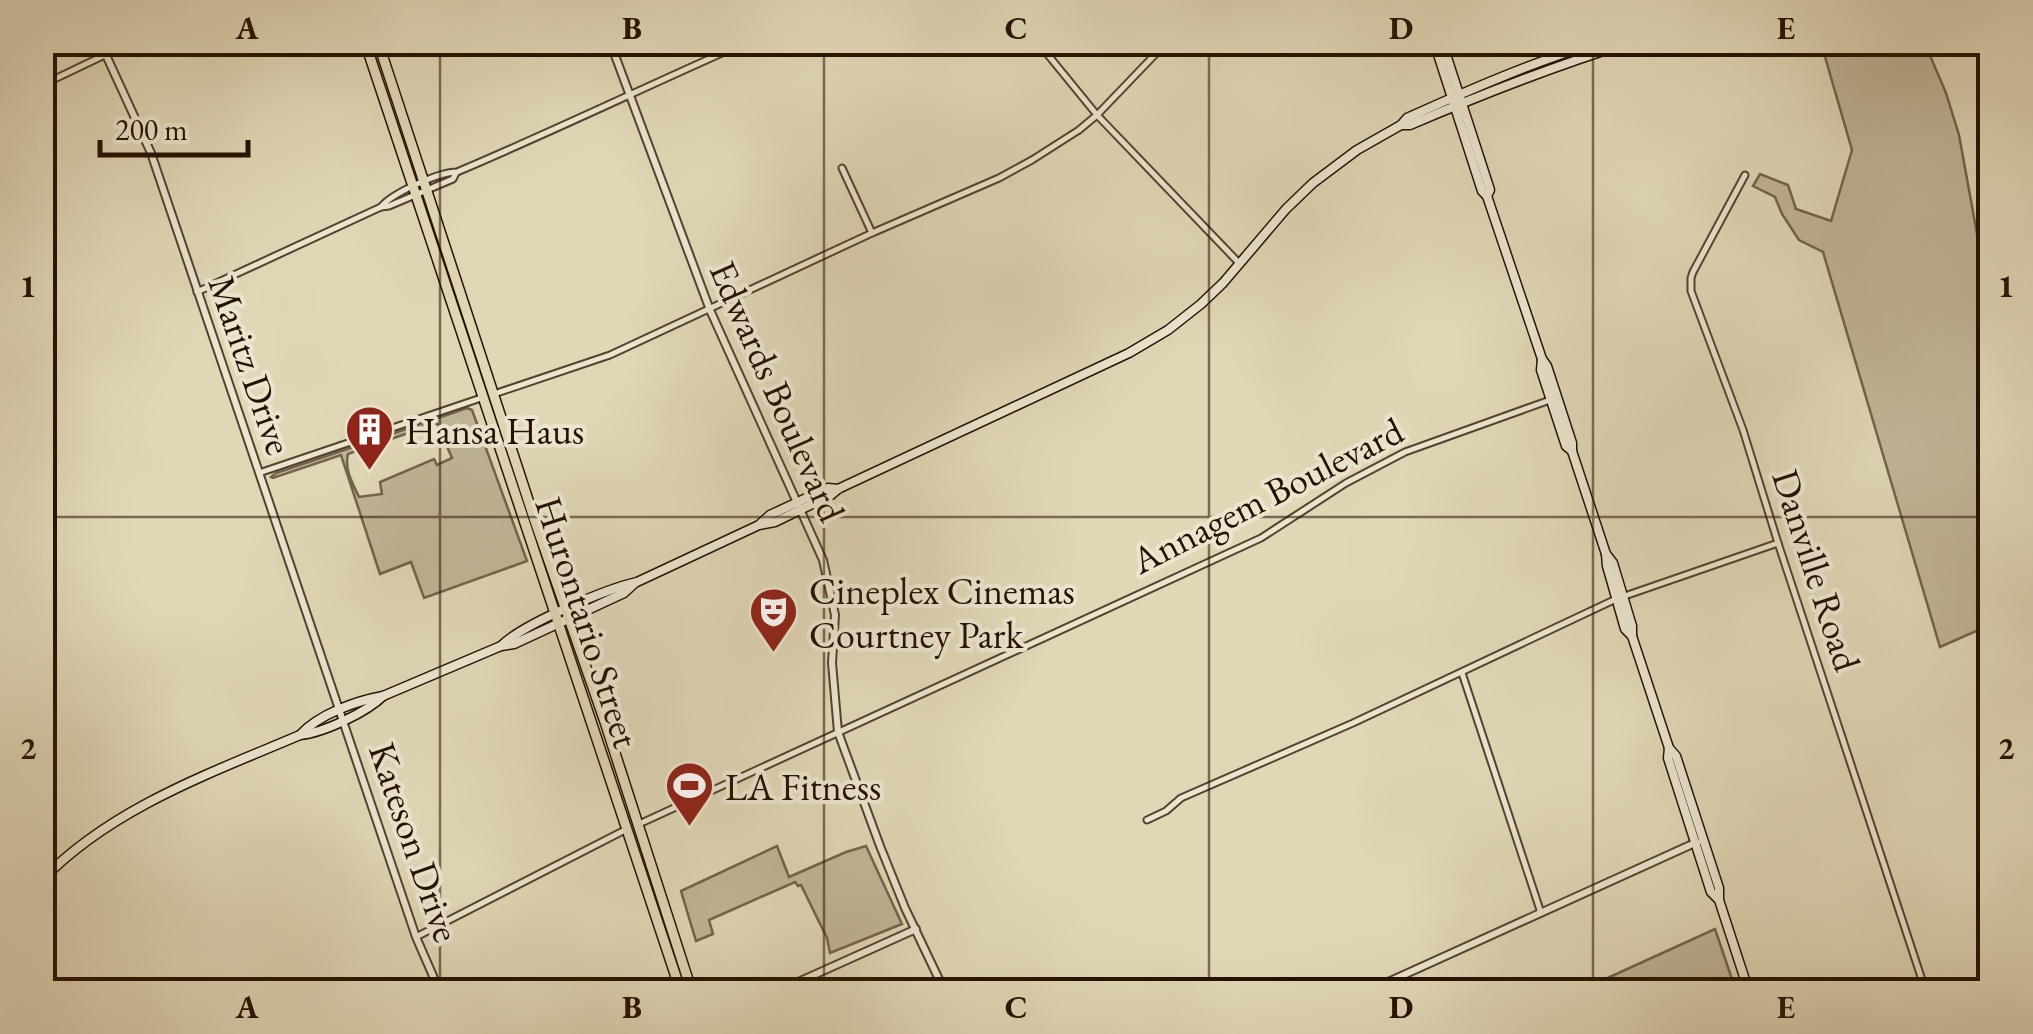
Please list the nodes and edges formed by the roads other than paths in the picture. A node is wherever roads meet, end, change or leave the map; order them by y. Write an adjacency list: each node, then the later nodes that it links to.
1 (100, 42): 14 (street, Maritz Drive)
2 (132, 42): 14 (street)
3 (365, 42): 23 (main road, Hurontario Street)
4 (378, 42): 22 (main road, Hurontario Street)
5 (610, 42): 17 (street, Edwards Boulevard)
6 (746, 42): 17 (street)
7 (1041, 42): 19 (street)
8 (1167, 42): 19 (street)
9 (1434, 42): 18 (main road)
10 (1442, 42): 18 (main road)
11 (1599, 42): 18 (main road)
12 (1632, 42): 18 (main road)
13 (1986, 42): 15 (highway)
14 (106, 55): 16 (street); 26 (street, Maritz Drive)
15 (1990, 56)
16 (42, 86)
17 (628, 94): 22 (street); 27 (street, Edwards Boulevard)
18 (1457, 100): 25 (main road); 30 (main road)
19 (1097, 115): 24 (street); 25 (street)
20 (842, 168): 24 (street)
21 (1745, 174): 33 (street, Danville Road)
22 (426, 186): 23 (street); 28 (main road, Hurontario Street)
23 (413, 192): 26 (street); 29 (main road, Hurontario Street)
24 (872, 233): 27 (street)
25 (1239, 264): 32 (main road)
26 (197, 292): 31 (street, Maritz Drive)
27 (710, 310): 28 (street); 32 (street, Edwards Boulevard)
28 (495, 394): 29 (street); 35 (main road, Hurontario Street)
29 (482, 398): 31 (street); 36 (main road, Hurontario Street)
30 (1554, 398): 34 (main road); 39 (street, Annagem Boulevard)
31 (259, 473): 38 (street, Maritz Drive)
32 (797, 507): 35 (main road); 39 (street, Edwards Boulevard)
33 (1778, 544): 34 (street); 55 (street, Danville Road)
34 (1620, 597): 37 (street); 43 (main road)
35 (568, 614): 36 (main road); 41 (main road, Hurontario Street)
36 (556, 620): 38 (main road); 42 (main road, Hurontario Street)
37 (1462, 672): 40 (street); 45 (street)
38 (341, 715): 44 (main road); 47 (street, Kateson Drive)
39 (838, 732): 41 (street, Annagem Boulevard); 46 (street, Edwards Boulevard)
40 (1147, 820)
41 (638, 825): 42 (street, Annagem Boulevard); 50 (main road, Hurontario Street)
42 (626, 830): 47 (street, Annagem Boulevard); 49 (main road, Hurontario Street)
43 (1699, 841): 45 (street); 54 (main road)
44 (42, 880)
45 (1541, 913): 53 (street)
46 (916, 929): 51 (street); 52 (street, Edwards Boulevard)
47 (416, 937): 48 (street, Kateson Drive)
48 (440, 992)
49 (680, 992)
50 (692, 992)
51 (776, 992)
52 (946, 992)
53 (1366, 992)
54 (1749, 992)
55 (1926, 992)

